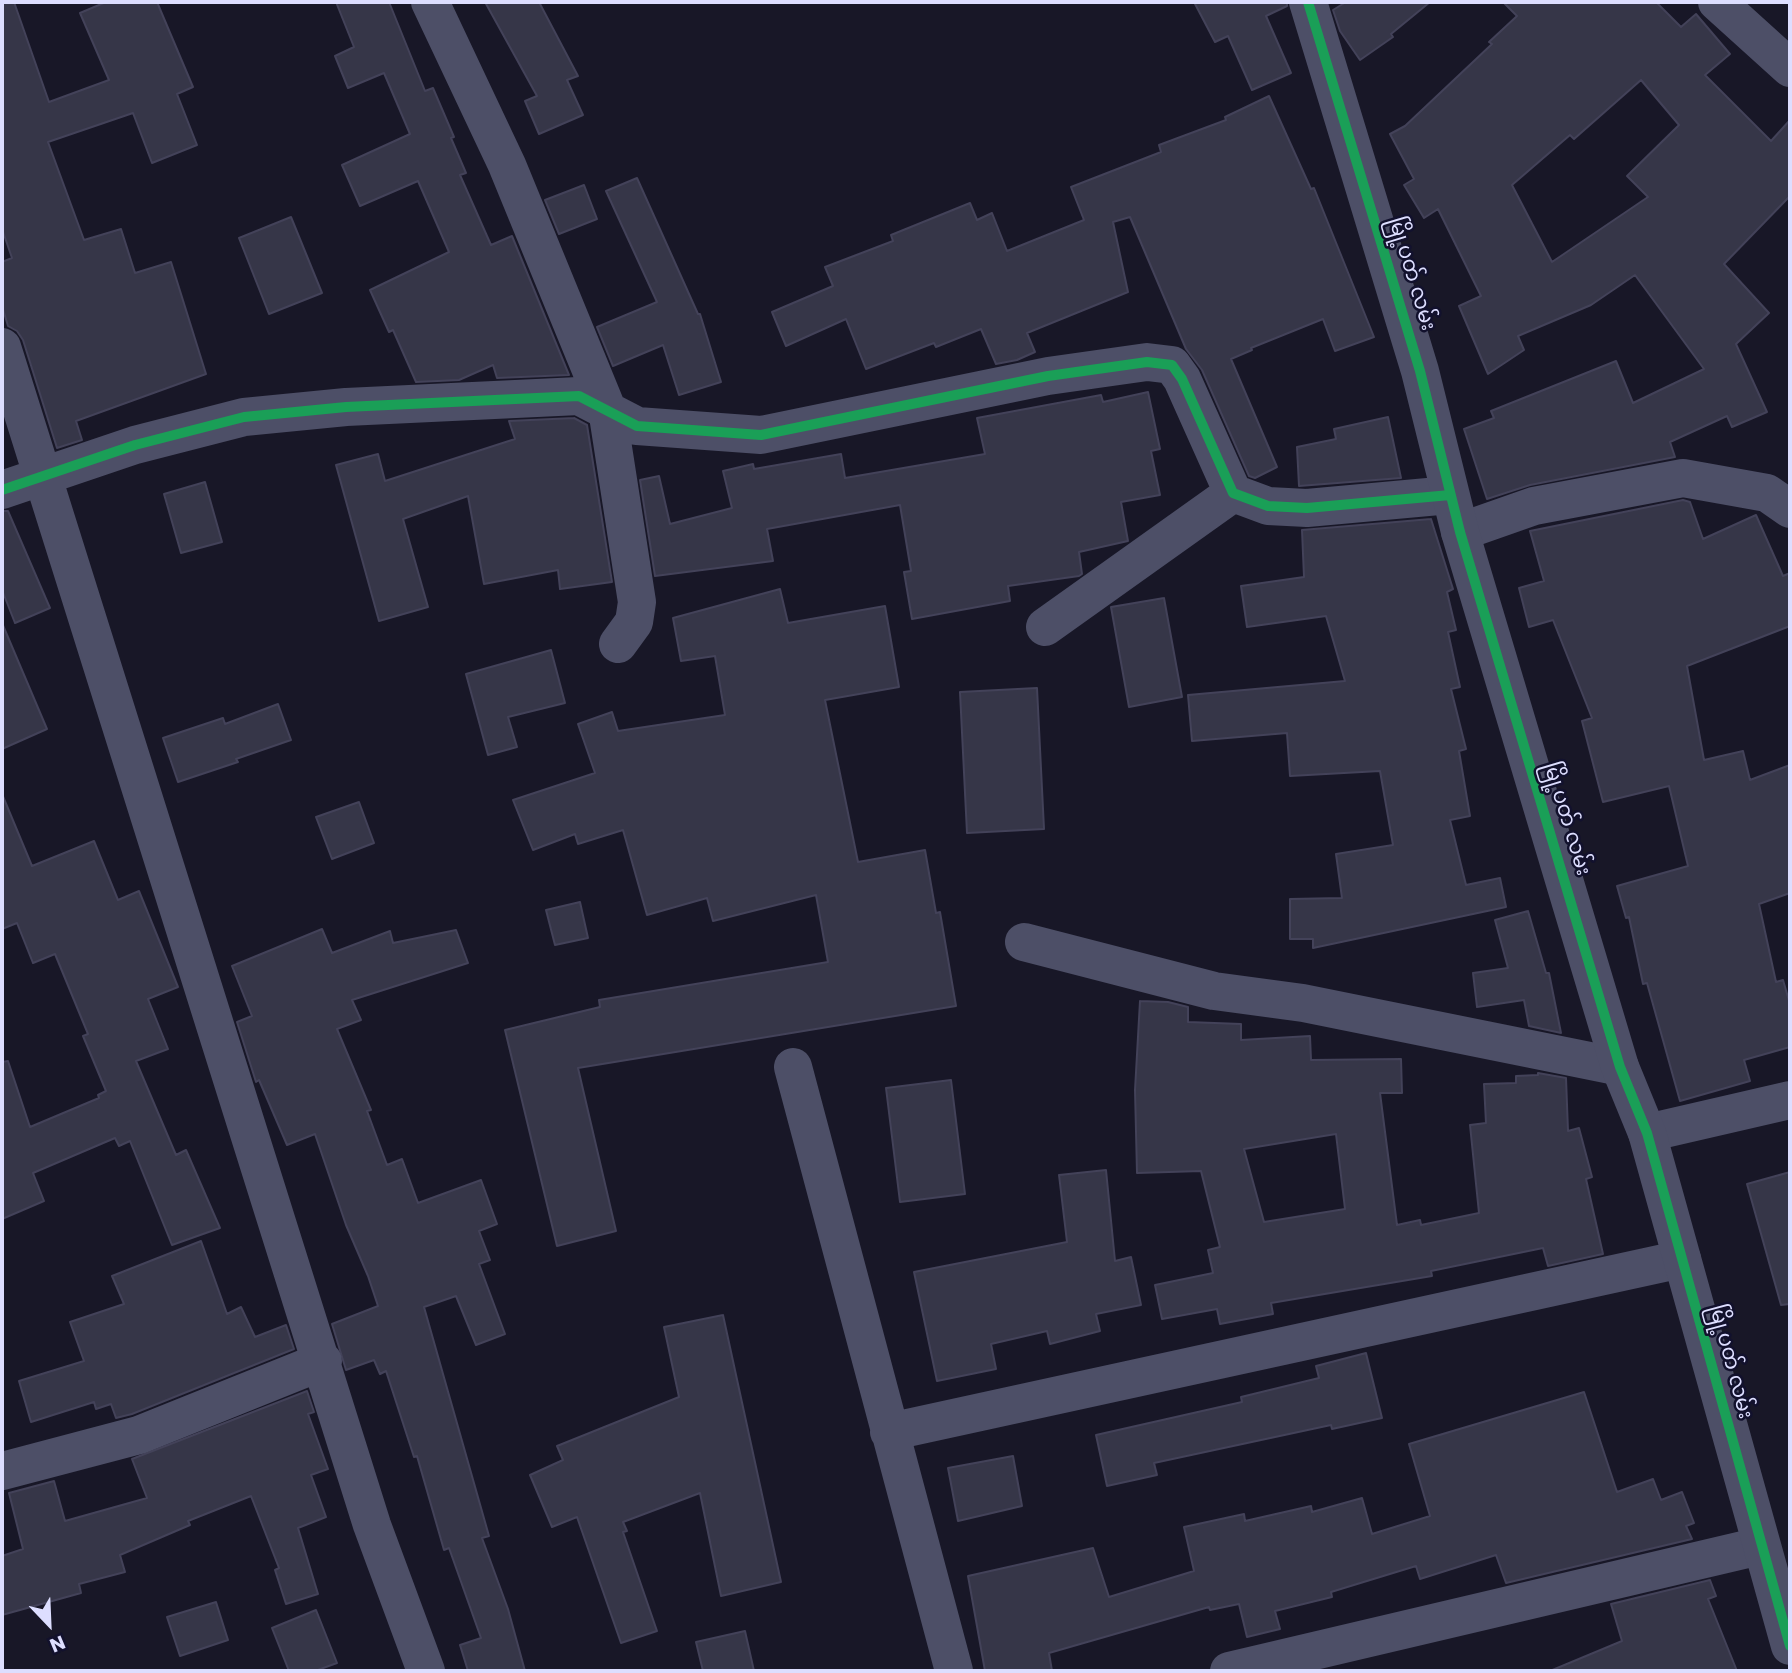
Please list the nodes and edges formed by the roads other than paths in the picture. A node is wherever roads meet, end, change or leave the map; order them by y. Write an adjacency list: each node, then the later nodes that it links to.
1 (430, 2): 6 (street)
2 (1308, 2): 10 (street, မြို့ပတ် လမ်း)
3 (1717, 2): 4 (street)
4 (1790, 68)
5 (2, 347): 7 (street)
6 (607, 409): 7 (street); 9 (street); 14 (street)
7 (42, 477): 8 (street); 21 (street)
8 (2, 490)
9 (1233, 493): 10 (street); 13 (street)
10 (1450, 495): 12 (street, မြို့ပတ် လမ်း)
11 (1790, 509): 12 (street)
12 (1460, 532): 17 (street, မြို့ပတ် လမ်း)
13 (1045, 626)
14 (618, 644)
15 (1024, 942): 17 (street)
16 (793, 1066): 22 (street)
17 (1620, 1068): 19 (street, မြို့ပတ် လမ်း)
18 (1790, 1100): 19 (street)
19 (1647, 1133): 20 (street, မြို့ပတ် လမ်း)
20 (1682, 1259): 22 (street); 24 (street, မြို့ပတ် လမ်း)
21 (323, 1361): 23 (street); 26 (street)
22 (889, 1432): 27 (street)
23 (2, 1471)
24 (1760, 1546): 25 (street, မြို့ပတ် လမ်း); 28 (street)
25 (1790, 1646)
26 (426, 1671)
27 (954, 1671)
28 (1229, 1671)

